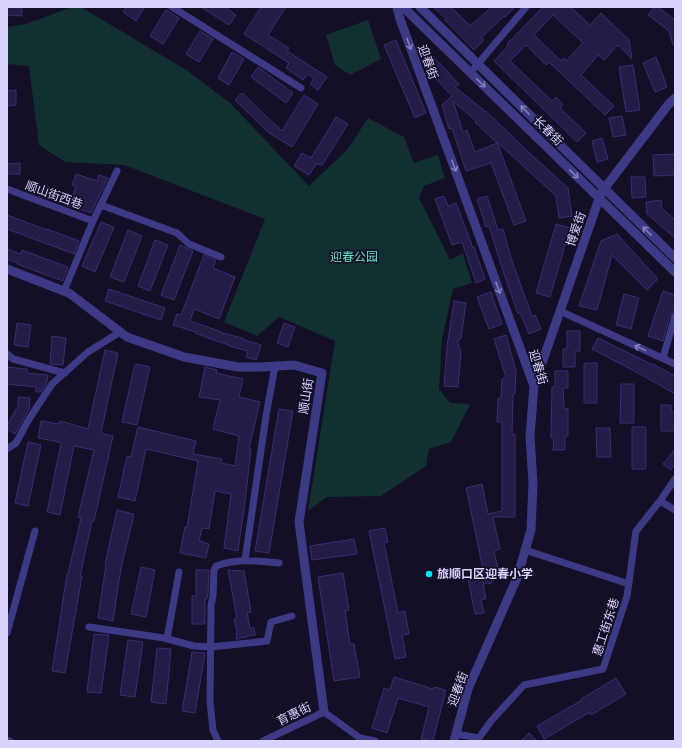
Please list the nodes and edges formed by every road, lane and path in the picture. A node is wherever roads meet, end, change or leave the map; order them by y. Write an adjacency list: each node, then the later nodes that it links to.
1 (172, 7): 8 (street)
2 (397, 7): 29 (street, 迎春街, one-way to 29)
3 (403, 7): 7 (street, 长春街)
4 (420, 7): 6 (street, 长春街)
5 (526, 7): 6 (street)
6 (478, 64): 7 (street); 12 (street, 长春街, one-way to 6)
7 (470, 72): 13 (street, 长春街, one-way to 13)
8 (301, 88)
9 (675, 98): 12 (street, 博爱街)
10 (117, 171): 14 (street)
11 (7, 189): 15 (street, 顺山街西巷)
12 (605, 189): 13 (street, 博爱街); 17 (street, 长春街, one-way to 12)
13 (599, 198): 19 (street, 长春街); 21 (street, 博爱街)
14 (101, 205): 15 (street); 16 (street)
15 (93, 221): 20 (street)
16 (221, 257)
17 (675, 258)
18 (7, 269): 20 (street, 顺山街)
19 (675, 272)
20 (64, 291): 23 (street, 顺山街)
21 (560, 311): 25 (street, one-way to 21); 29 (street, 博爱街)
22 (675, 316): 25 (street)
23 (120, 332): 27 (street, 顺山街); 28 (street)
24 (7, 354): 28 (street)
25 (663, 358): 26 (street)
26 (675, 364)
27 (275, 366): 36 (street); 45 (street, 顺山街)
28 (65, 373): 30 (street)
29 (534, 386): 35 (street, 迎春街)
30 (7, 448)
31 (675, 479): 32 (street, 惠工街东巷)
32 (660, 501): 33 (street); 39 (street, 惠工街东巷)
33 (675, 510)
34 (35, 531): 42 (street)
35 (525, 550): 39 (street); 46 (street, 迎春街)
36 (245, 560): 37 (street); 44 (street)
37 (279, 563)
38 (179, 572): 43 (street)
39 (629, 584): 46 (street, 惠工街东巷)
40 (292, 616): 44 (street)
41 (89, 627): 43 (street)
42 (7, 633)
43 (167, 639): 44 (street)
44 (211, 647): 47 (street)
45 (324, 712): 48 (street, 育惠街); 49 (street, 育惠街)
46 (455, 737)
47 (218, 741)
48 (263, 741)
49 (375, 741)

